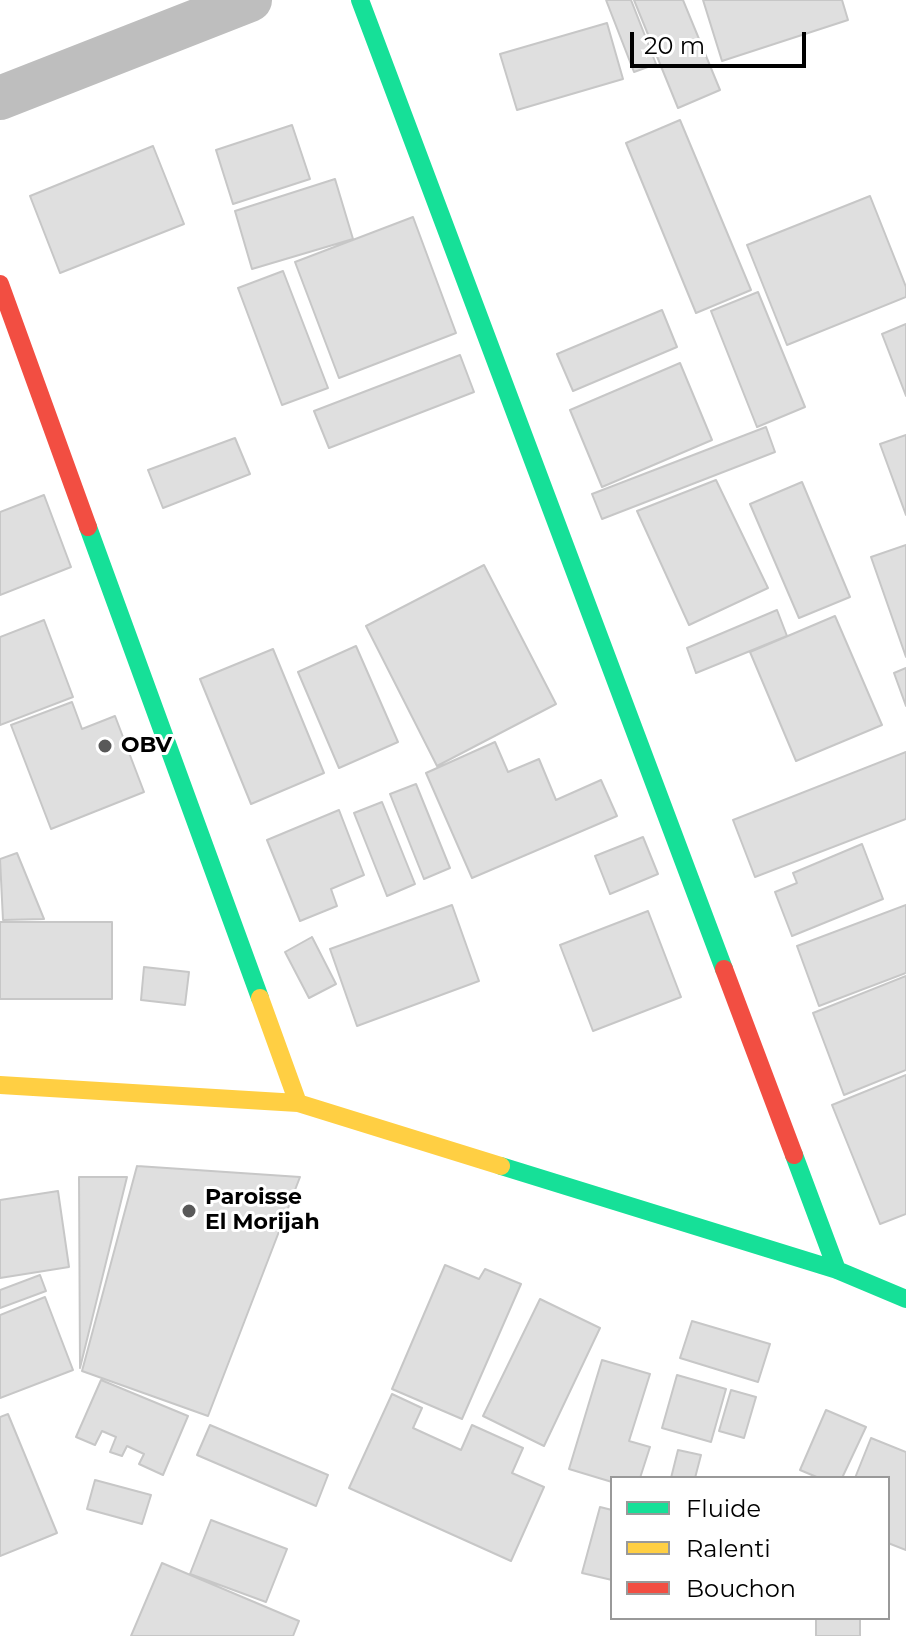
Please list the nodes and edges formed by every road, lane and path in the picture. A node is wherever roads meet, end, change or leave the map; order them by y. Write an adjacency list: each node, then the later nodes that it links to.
1 (250, 0): 3 (street)
2 (360, 0): 7 (street)
3 (0, 98)
4 (0, 284): 6 (street)
5 (0, 1085): 6 (street)
6 (298, 1103): 7 (street)
7 (837, 1270): 8 (street)
8 (906, 1299)

